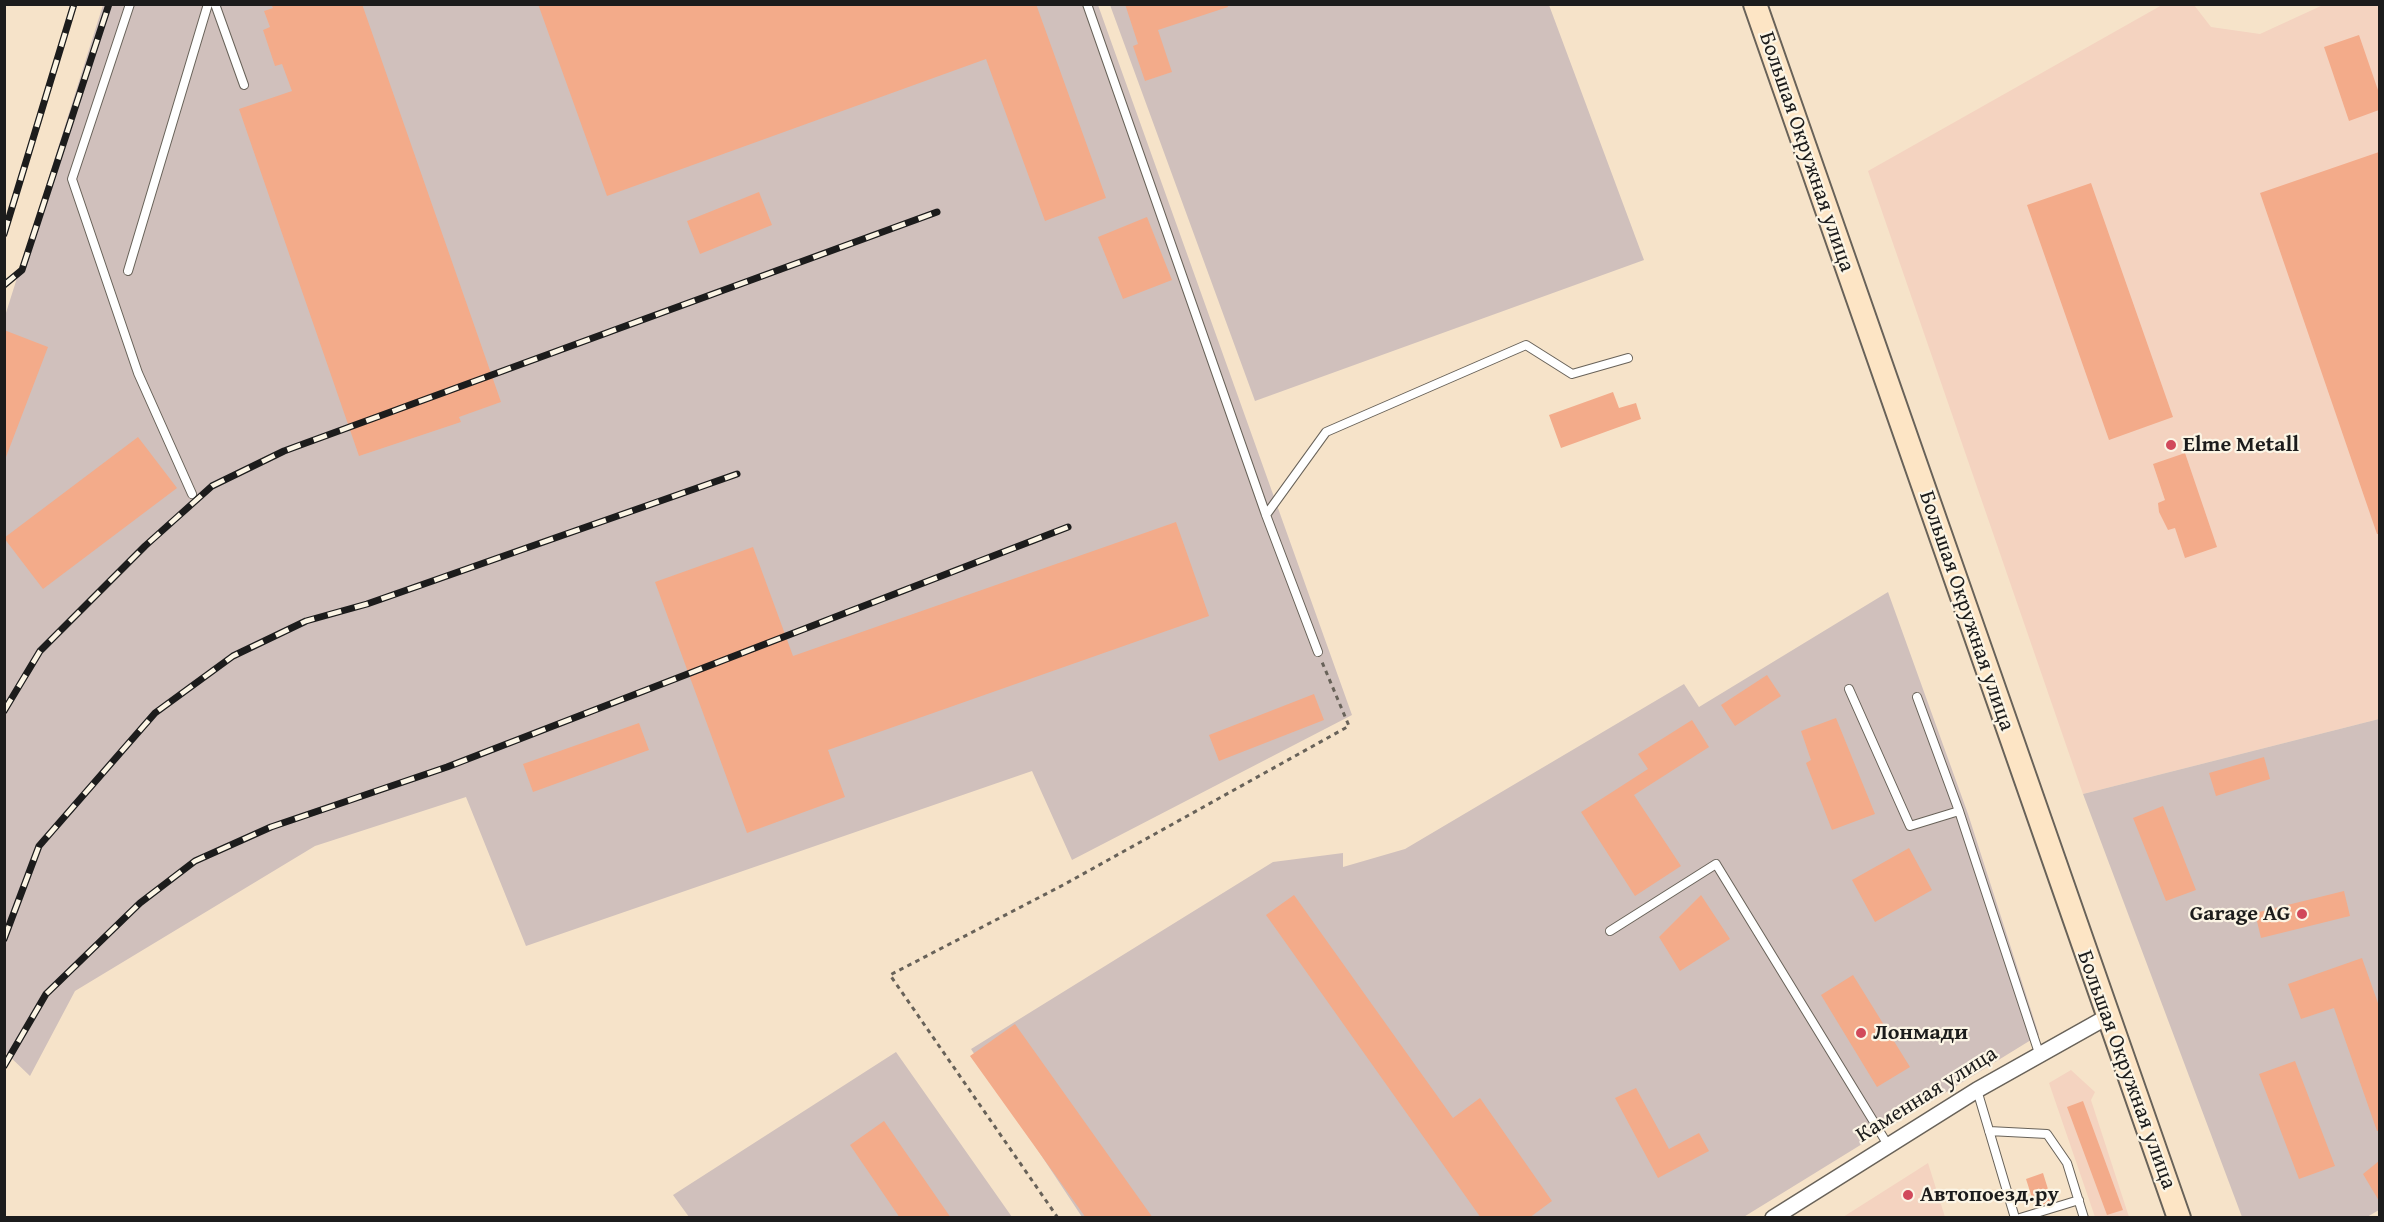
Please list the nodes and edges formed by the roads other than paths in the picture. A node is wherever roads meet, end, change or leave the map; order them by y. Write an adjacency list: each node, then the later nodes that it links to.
1 (130, 4): 9 (lane)
2 (208, 4): 7 (lane)
3 (215, 4): 6 (lane)
4 (1087, 4): 10 (lane)
5 (1755, 4): 16 (main road, Большая Окружная улица)
6 (244, 85)
7 (128, 271)
8 (1628, 358): 10 (lane)
9 (192, 494)
10 (1266, 515): 11 (lane)
11 (1318, 652)
12 (1849, 689): 14 (lane)
13 (1917, 697): 14 (lane)
14 (1959, 812): 17 (lane)
15 (1610, 931): 20 (lane)
16 (2107, 1017): 17 (street, Каменная улица); 26 (main road, Большая Окружная улица)
17 (2039, 1053): 18 (street, Каменная улица)
18 (1977, 1090): 19 (lane); 20 (street, Каменная улица)
19 (1989, 1131): 21 (lane); 23 (lane)
20 (1888, 1145): 22 (street, Каменная улица)
21 (2079, 1200): 24 (lane); 25 (lane)
22 (1773, 1218)
23 (2015, 1218)
24 (2020, 1218)
25 (2084, 1218)
26 (2179, 1218)

